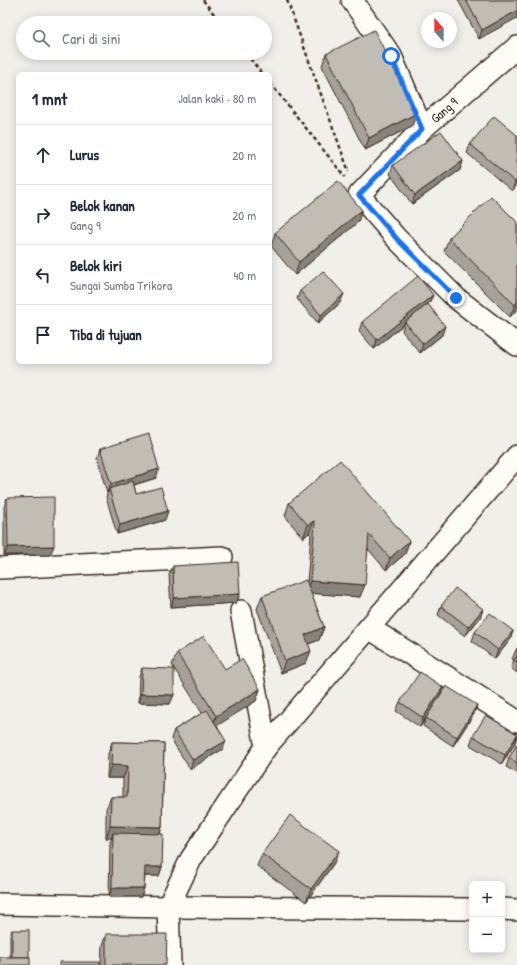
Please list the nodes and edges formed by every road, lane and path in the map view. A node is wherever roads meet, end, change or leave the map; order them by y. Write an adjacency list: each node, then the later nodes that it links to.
1 (203, 0): 4 (path)
2 (286, 0): 10 (path)
3 (352, 0): 9 (street)
4 (216, 16)
5 (517, 47): 9 (street, Gang 9)
6 (251, 60): 7 (path)
7 (260, 72)
8 (272, 86): 10 (path)
9 (422, 129): 10 (street, Gang 9)
10 (357, 192): 11 (street)
11 (517, 345)
12 (517, 456): 16 (street)
13 (222, 557): 14 (street)
14 (0, 568)
15 (241, 611): 18 (street)
16 (369, 628): 17 (street); 18 (street)
17 (517, 721)
18 (266, 747): 20 (street)
19 (0, 904): 20 (street)
20 (168, 907): 21 (street); 24 (street)
21 (469, 909)
22 (505, 909): 23 (street)
23 (517, 910)
24 (170, 965)

